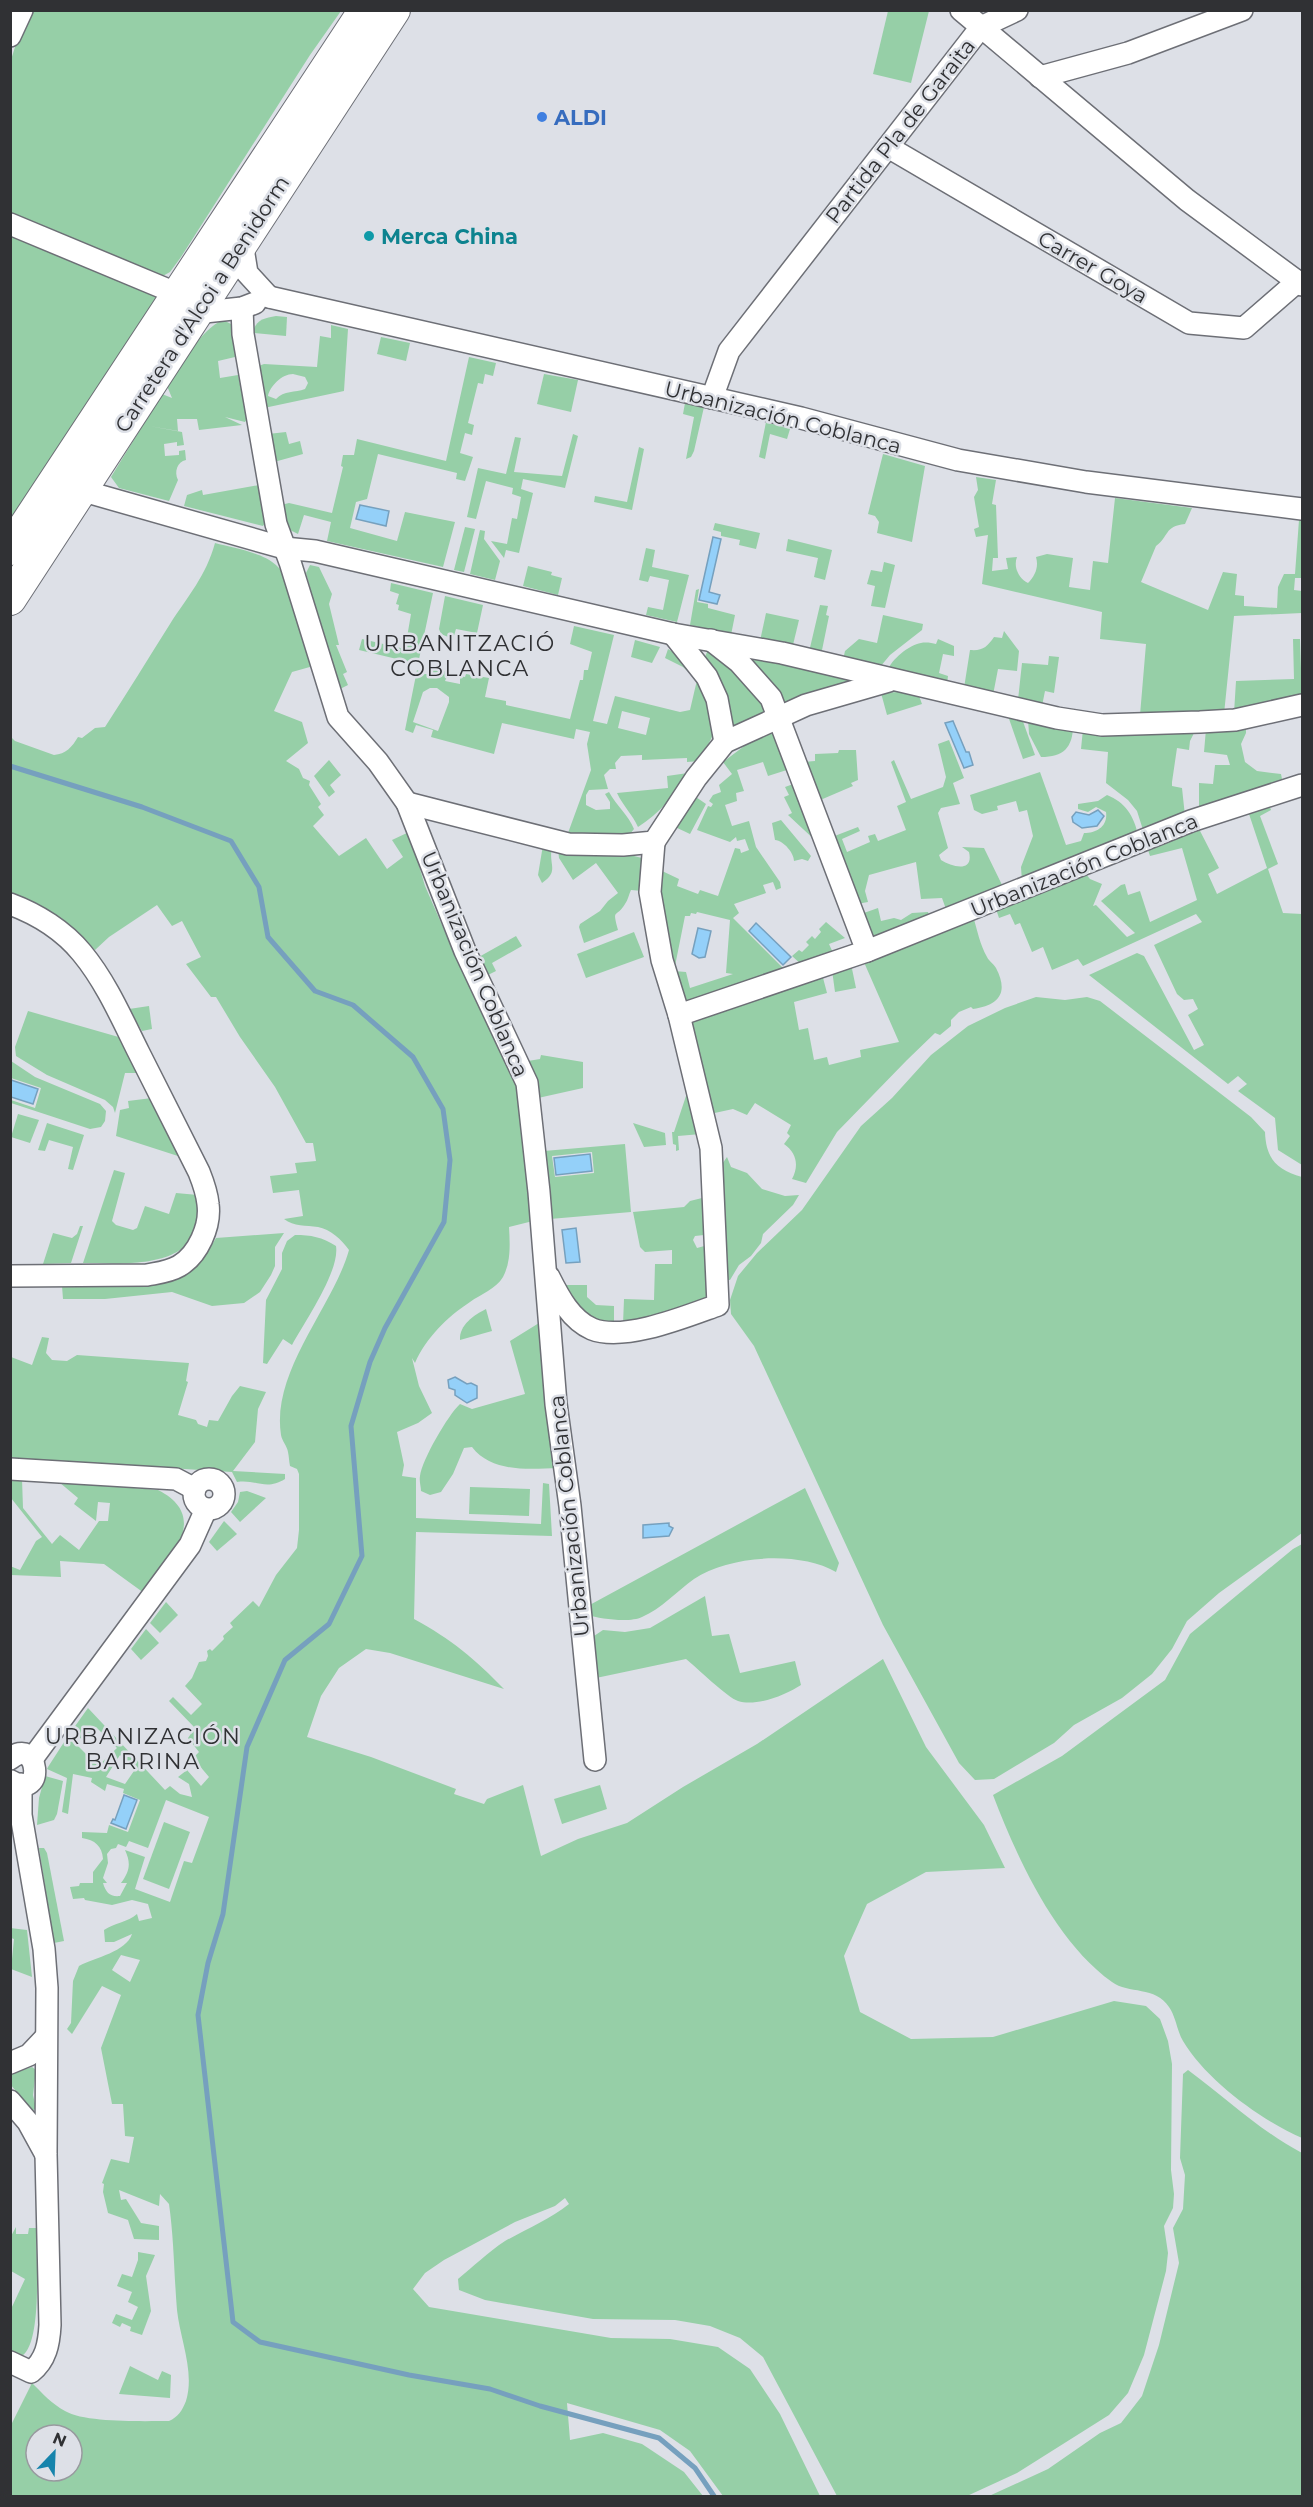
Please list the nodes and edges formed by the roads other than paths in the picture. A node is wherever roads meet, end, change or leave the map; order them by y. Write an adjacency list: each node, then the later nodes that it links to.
1 (22, 10): 8 (street)
2 (364, 10): 15 (main road, Carretera d'Alcoi a Benidorm)
3 (394, 10): 12 (main road, Carretera d'Alcoi a Benidorm)
4 (961, 10): 7 (street)
5 (1017, 10): 7 (street)
6 (1242, 10): 9 (street)
7 (981, 27): 9 (street, Partida Pla de Garaita); 10 (street, Partida Pla de Garaita)
8 (10, 36)
9 (1040, 77): 13 (street, Partida Pla de Garaita)
10 (888, 147): 13 (street, Carrer Goya); 17 (street, Partida Pla de Garaita)
11 (10, 224): 15 (street)
12 (242, 242): 14 (street); 15 (main road, Carretera d'Alcoi a Benidorm)
13 (1300, 283)
14 (269, 297): 16 (street); 17 (street, Urbanización Coblanca)
15 (187, 304): 16 (street); 18 (main road, Carretera d'Alcoi a Benidorm); 21 (main road, Carretera d'Alcoi a Benidorm)
16 (242, 308): 20 (street, Urbanización Coblanca)
17 (712, 398): 19 (street, Urbanización Coblanca)
18 (80, 490): 20 (street, Urbanización Coblanca); 22 (main road, Carretera d'Alcoi a Benidorm)
19 (1302, 509)
20 (284, 548): 23 (street, Urbanización Coblanca); 30 (street, Urbanización Coblanca)
21 (10, 549)
22 (10, 598)
23 (673, 634): 24 (street, Urbanización Coblanca); 28 (street)
24 (711, 640): 25 (street, Urbanización Coblanca); 27 (street)
25 (893, 681): 26 (street, Urbanización Coblanca); 27 (street, Urbanización Coblanca)
26 (1302, 705)
27 (779, 718): 28 (street, Urbanización Coblanca); 33 (street)
28 (725, 742): 31 (street, Urbanización Coblanca)
29 (1302, 785): 33 (street, Urbanización Coblanca)
30 (407, 803): 31 (street); 35 (street, Urbanización Coblanca)
31 (654, 842): 34 (street, Urbanización Coblanca)
32 (10, 904): 36 (street)
33 (867, 951): 34 (street, Urbanización Coblanca)
34 (679, 1015): 35 (street, Urbanización Coblanca)
35 (546, 1271): 39 (street, Urbanización Coblanca)
36 (10, 1276)
37 (10, 1469): 38 (street)
38 (16, 1758): 40 (street)
39 (595, 1760)
40 (16, 1782): 41 (street)
41 (46, 2037): 42 (street); 44 (street)
42 (10, 2063)
43 (10, 2101): 44 (street)
44 (46, 2154): 45 (street)
45 (10, 2362)

